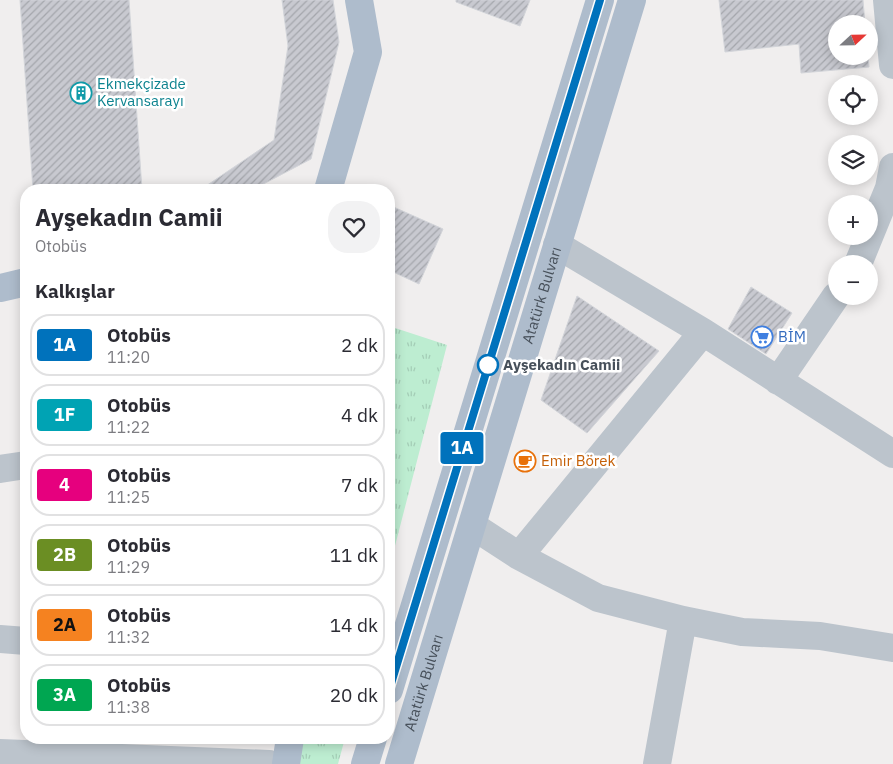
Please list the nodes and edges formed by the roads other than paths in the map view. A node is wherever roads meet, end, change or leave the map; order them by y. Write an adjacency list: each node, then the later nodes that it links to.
1 (359, 0): 7 (main road)
2 (600, 0): 25 (main road)
3 (632, 0): 8 (main road, Atatürk Bulvarı)
4 (887, 0): 5 (street)
5 (893, 65)
6 (893, 167): 9 (street)
7 (330, 184)
8 (557, 245): 14 (street); 19 (main road, Atatürk Bulvarı)
9 (862, 255)
10 (0, 277): 12 (street)
11 (20, 283): 12 (main road)
12 (0, 288)
13 (830, 305): 15 (street)
14 (703, 332): 15 (street); 20 (street)
15 (778, 381): 16 (street)
16 (893, 454)
17 (20, 466): 18 (street)
18 (0, 469)
19 (473, 526): 20 (street); 32 (main road, Atatürk Bulvarı)
20 (519, 556): 21 (street)
21 (683, 620): 24 (street); 33 (street)
22 (0, 639): 23 (street)
23 (20, 641)
24 (893, 648)
25 (395, 670)
26 (289, 744): 30 (main road)
27 (371, 744): 31 (main road)
28 (0, 753): 29 (street)
29 (269, 764)
30 (286, 764)
31 (364, 764)
32 (399, 764)
33 (657, 764)

